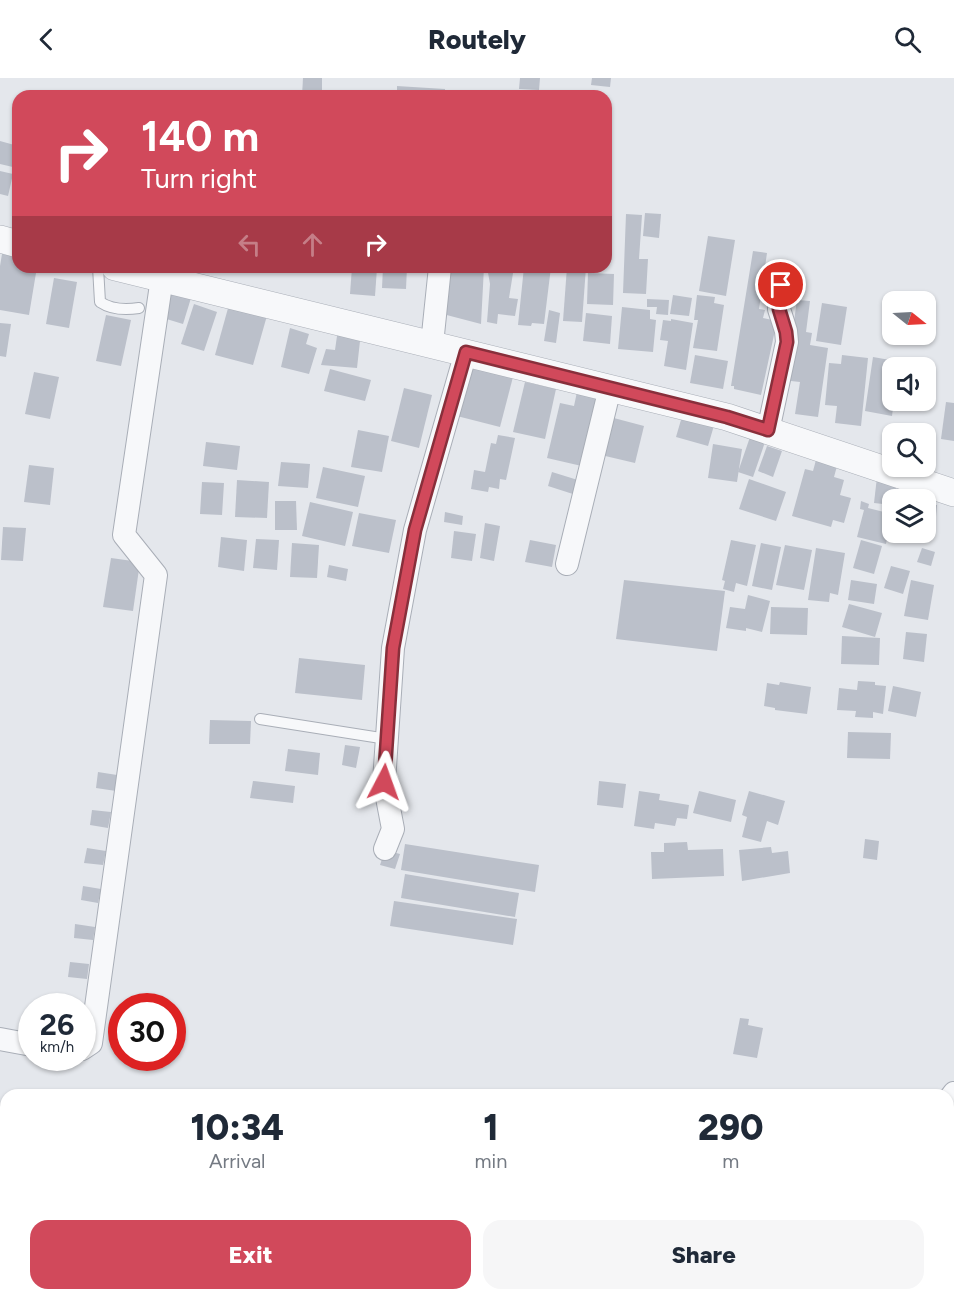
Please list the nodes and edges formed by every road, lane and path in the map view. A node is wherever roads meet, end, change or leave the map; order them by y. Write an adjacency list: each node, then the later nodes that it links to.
1 (98, 273): 6 (lane)
2 (141, 273): 4 (street)
3 (439, 273): 7 (street)
4 (162, 278): 7 (street); 16 (street)
5 (781, 285): 10 (street)
6 (139, 308)
7 (432, 344): 8 (street)
8 (466, 352): 9 (street); 14 (street)
9 (610, 388): 10 (street); 12 (street)
10 (768, 430): 11 (street)
11 (954, 493)
12 (567, 564)
13 (260, 719): 14 (lane)
14 (387, 739): 15 (street)
15 (384, 849)
16 (96, 1007)
17 (0, 1039): 18 (street)
18 (18, 1042)

